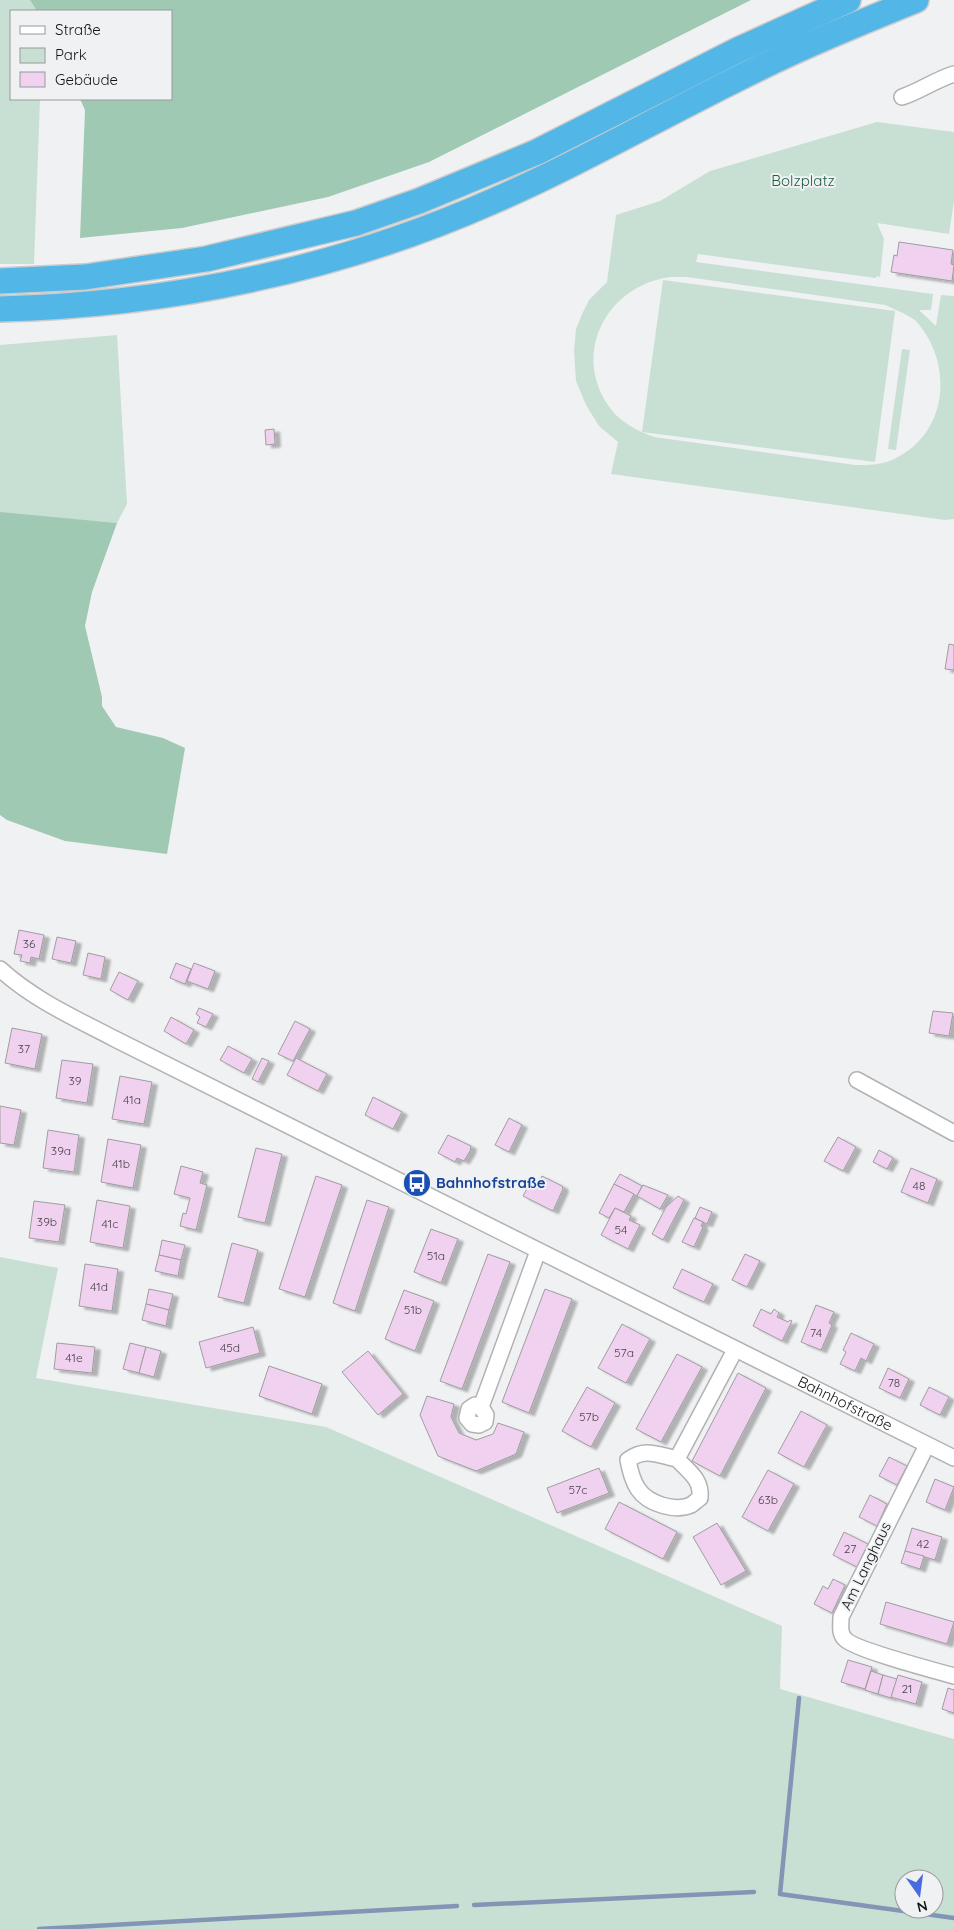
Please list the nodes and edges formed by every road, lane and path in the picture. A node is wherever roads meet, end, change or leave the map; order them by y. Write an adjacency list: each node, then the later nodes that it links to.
1 (848, 0): 5 (highway)
2 (916, 0): 6 (highway)
3 (954, 74): 4 (street)
4 (902, 97)
5 (0, 281)
6 (0, 309)
7 (0, 968): 10 (street, Bahnhofstraße)
8 (857, 1080): 9 (street)
9 (954, 1133)
10 (538, 1251): 11 (street, Bahnhofstraße); 12 (street)
11 (735, 1350): 13 (street, Bahnhofstraße); 14 (street)
12 (481, 1407)
13 (927, 1445): 15 (street, Bahnhofstraße); 16 (street, Am Langhaus)
14 (676, 1458): 14 (street)
15 (954, 1458)
16 (954, 1676)

